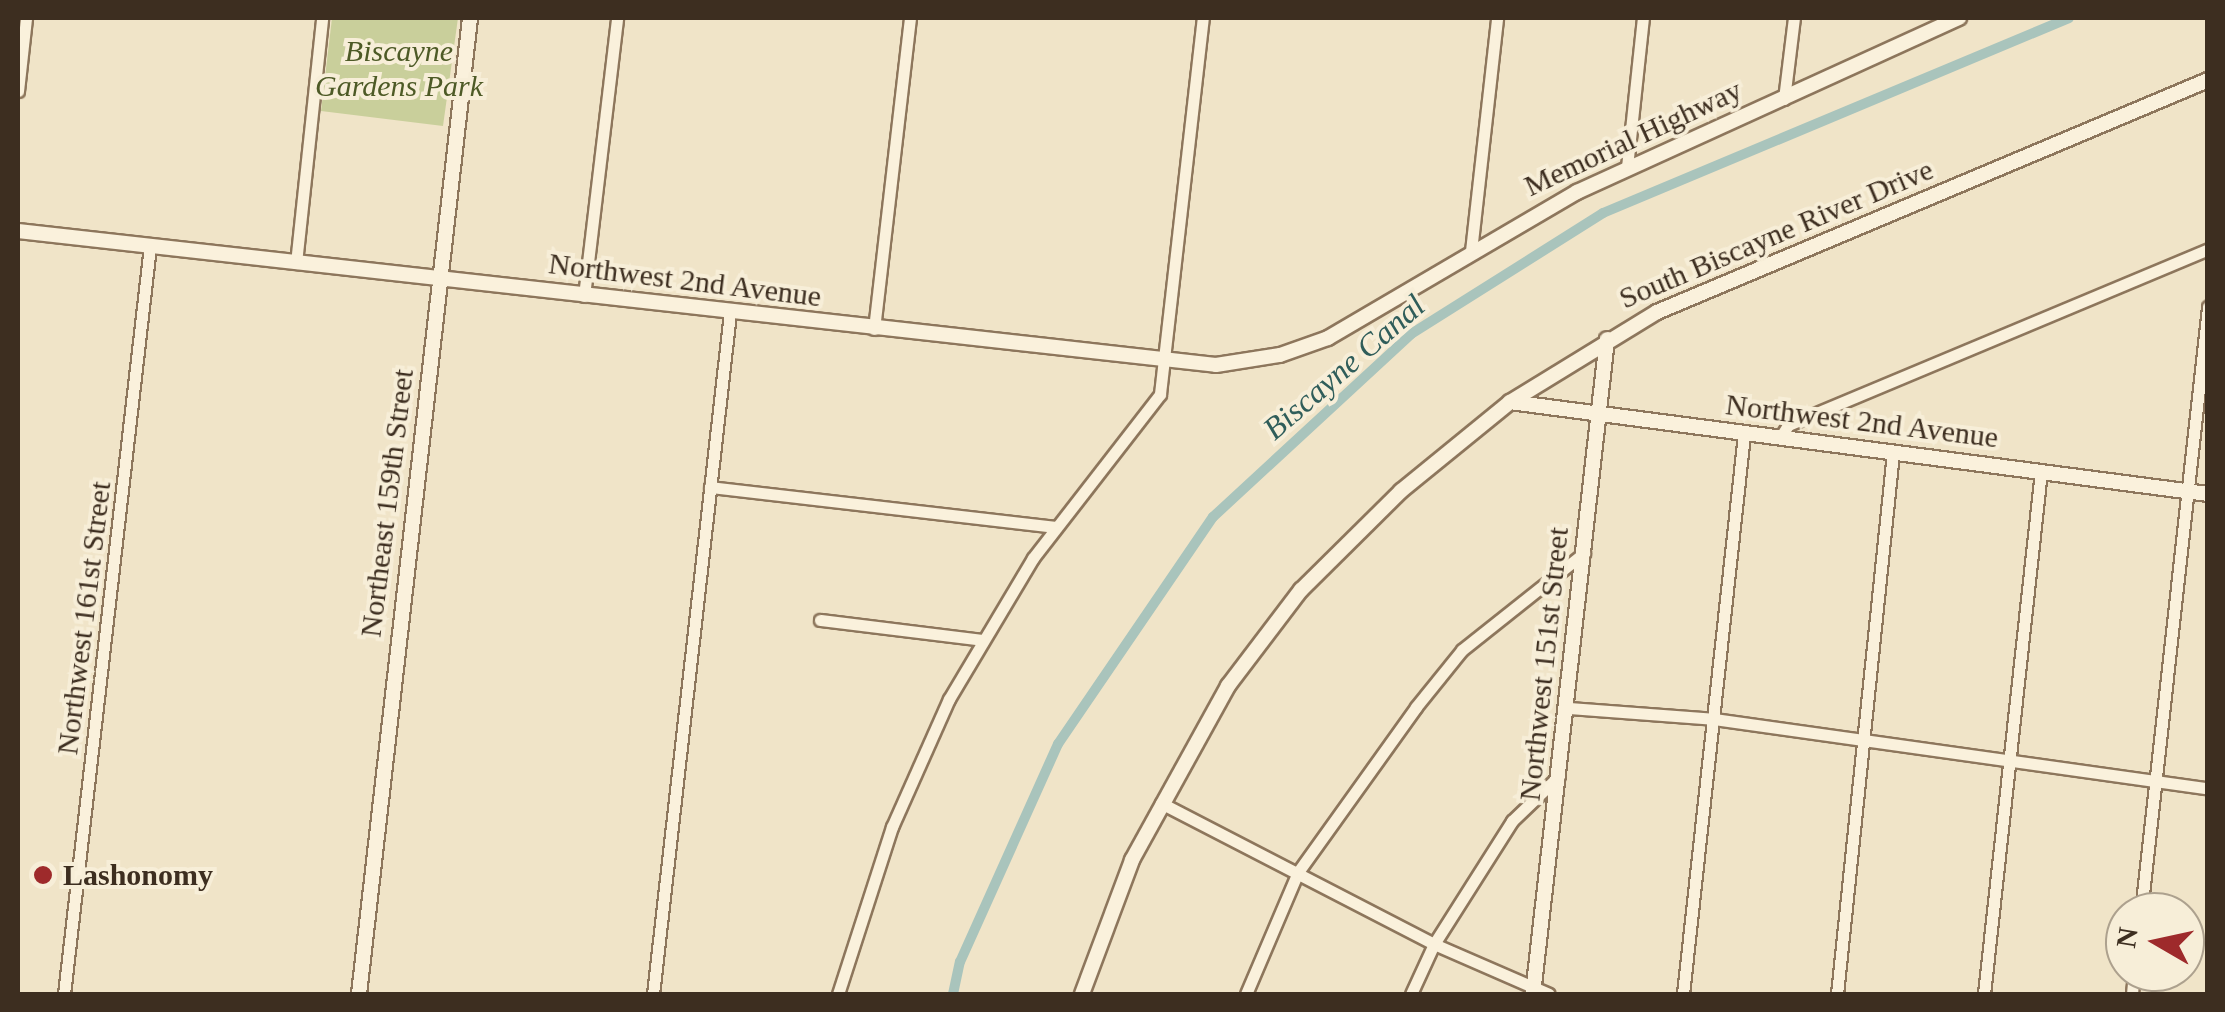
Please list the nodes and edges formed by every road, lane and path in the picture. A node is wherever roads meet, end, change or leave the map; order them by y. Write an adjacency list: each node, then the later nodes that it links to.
1 (26, 18): 12 (street)
2 (322, 18): 19 (street)
3 (470, 18): 20 (street, Northeast 159th Street)
4 (617, 18): 21 (street)
5 (910, 18): 24 (street)
6 (1203, 18): 27 (street)
7 (1497, 18): 18 (street)
8 (1643, 18): 14 (street)
9 (1794, 18): 13 (street)
10 (1959, 18): 13 (street, Memorial Highway)
11 (2208, 80): 26 (street, South Biscayne River Drive)
12 (18, 90)
13 (1784, 99): 14 (street, Memorial Highway)
14 (1627, 167): 18 (street, Memorial Highway)
15 (18, 231): 16 (street, Northwest 2nd Avenue)
16 (150, 246): 19 (street, Northwest 2nd Avenue); 52 (street, Northwest 161st Street)
17 (2208, 248): 31 (street)
18 (1471, 251): 25 (street, Memorial Highway)
19 (296, 263): 20 (street, Northwest 2nd Avenue)
20 (440, 280): 21 (street, Northwest 2nd Avenue); 53 (street, Northeast 159th Street)
21 (584, 296): 23 (street, Northwest 2nd Avenue)
22 (2208, 308): 35 (street)
23 (730, 313): 24 (street, Northwest 2nd Avenue); 34 (street)
24 (874, 329): 27 (street, Northwest 2nd Avenue)
25 (1343, 331): 27 (street, Northwest 2nd Avenue)
26 (1607, 339): 28 (street, South Biscayne River Drive); 29 (street, Northwest 151st Street)
27 (1165, 363): 37 (street)
28 (1510, 402): 29 (street, Northwest 2nd Avenue); 48 (street, South Biscayne River Drive)
29 (1599, 414): 30 (street, Northwest 2nd Avenue); 38 (street, Northwest 151st Street)
30 (1744, 434): 31 (street, Northwest 2nd Avenue); 42 (street)
31 (1780, 438): 32 (street, Northwest 2nd Avenue)
32 (1893, 453): 33 (street, Northwest 2nd Avenue); 43 (street)
33 (2041, 470): 35 (street, Northwest 2nd Avenue); 44 (street)
34 (710, 487): 37 (street); 54 (street)
35 (2186, 491): 36 (street, Northwest 2nd Avenue); 46 (street)
36 (2208, 494)
37 (1056, 527): 40 (street)
38 (1584, 553): 41 (street, Northwest 151st Street); 49 (street)
39 (820, 620): 40 (street)
40 (982, 640): 55 (street)
41 (1568, 708): 42 (street); 45 (street, Northwest 151st Street)
42 (1714, 719): 43 (street); 60 (street)
43 (1860, 741): 44 (street); 61 (street)
44 (2009, 762): 46 (street); 62 (street)
45 (1560, 776): 51 (street); 59 (street, Northwest 151st Street)
46 (2156, 781): 47 (street); 50 (street)
47 (2208, 788)
48 (1161, 803): 49 (street); 56 (street, South Biscayne River Drive)
49 (1298, 872): 51 (street); 57 (street)
50 (2143, 892)
51 (1434, 944): 58 (street); 59 (street)
52 (64, 994)
53 (359, 994)
54 (652, 994)
55 (838, 994)
56 (1082, 994)
57 (1246, 994)
58 (1411, 994)
59 (1538, 994)
60 (1683, 994)
61 (1837, 994)
62 (1984, 994)

